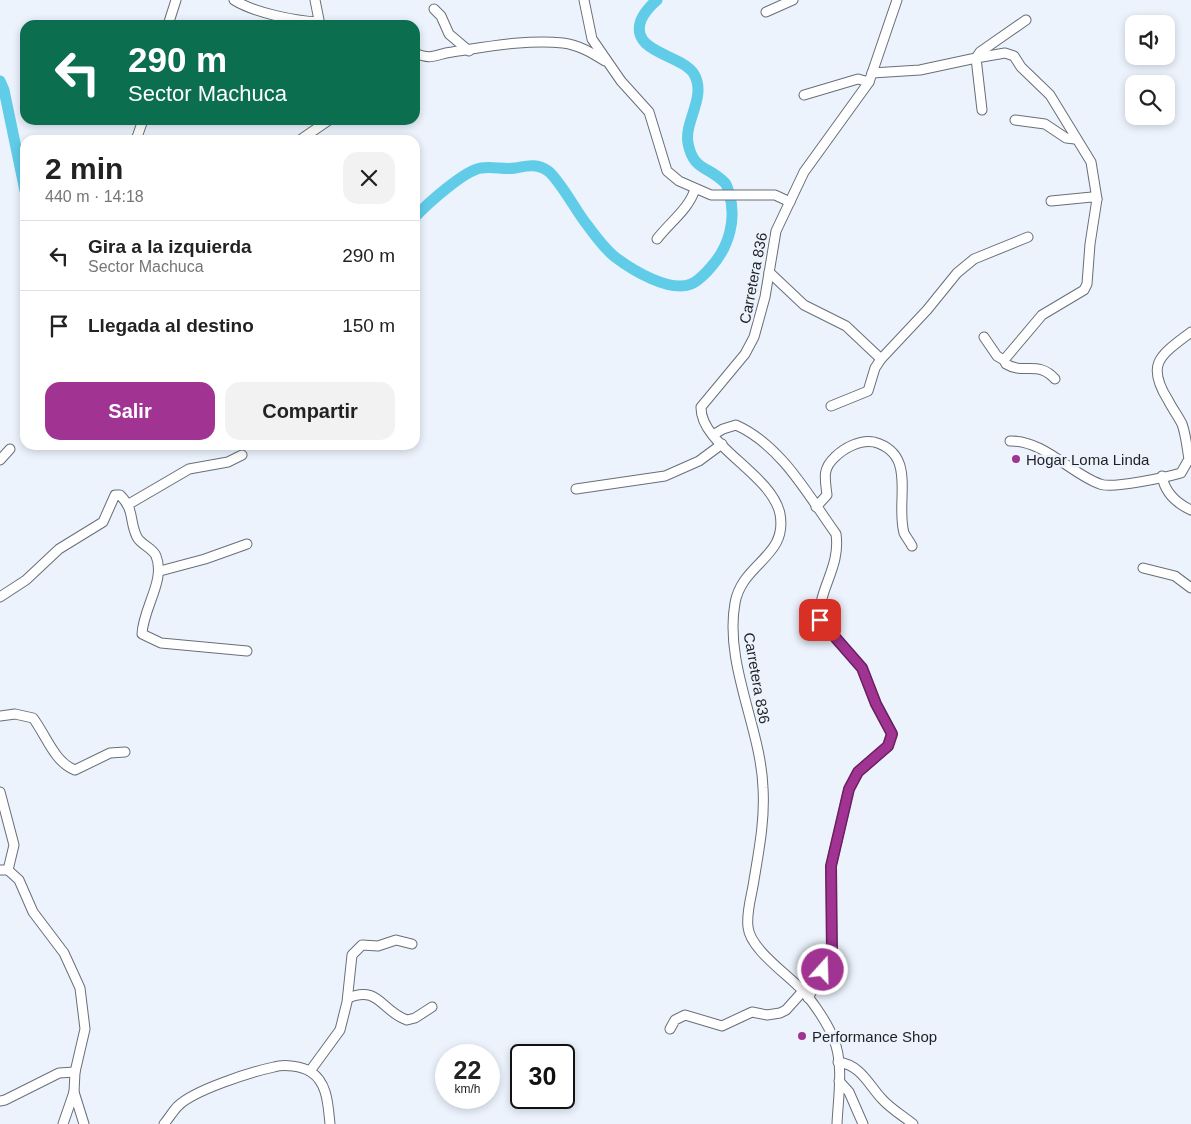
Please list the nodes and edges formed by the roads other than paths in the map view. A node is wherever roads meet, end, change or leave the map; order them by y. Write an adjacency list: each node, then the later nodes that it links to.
1 (176, 0): 9 (street)
2 (234, 0): 10 (street)
3 (315, 0): 11 (street)
4 (584, 0): 16 (street)
5 (794, 0): 8 (street)
6 (897, 0): 17 (street, Carretera 836)
7 (434, 9): 13 (street)
8 (766, 12)
9 (170, 20)
10 (299, 20)
11 (319, 20)
12 (1026, 20): 15 (street)
13 (469, 51): 14 (street); 16 (street)
14 (420, 55)
15 (976, 58): 17 (street); 20 (street); 24 (street)
16 (608, 62): 25 (street)
17 (872, 73): 18 (street, Carretera 836)
18 (868, 82): 19 (street); 28 (street, Carretera 836)
19 (804, 95)
20 (982, 110)
21 (1015, 120): 24 (street)
22 (322, 125): 23 (street)
23 (307, 135)
24 (1075, 139): 26 (street)
25 (695, 189): 28 (street); 30 (street)
26 (1098, 199): 27 (street); 35 (street)
27 (1051, 201)
28 (790, 202): 31 (street, Carretera 836)
29 (1028, 237): 34 (street)
30 (657, 239)
31 (770, 272): 34 (street); 38 (street, Carretera 836)
32 (1191, 332): 44 (street)
33 (984, 337): 35 (street)
34 (880, 359): 37 (street)
35 (1004, 360): 36 (street)
36 (1055, 379)
37 (831, 406)
38 (713, 435): 40 (street, Carretera 836); 47 (street)
39 (1010, 441): 44 (street)
40 (722, 444): 45 (street); 61 (street, Carretera 836)
41 (10, 449): 43 (street)
42 (242, 455): 46 (street)
43 (0, 460)
44 (1162, 476): 48 (street)
45 (576, 489)
46 (129, 504): 52 (street); 54 (street)
47 (816, 507): 50 (street); 61 (street)
48 (1191, 510)
49 (246, 544): 52 (street)
50 (912, 546)
51 (1143, 568): 53 (street)
52 (160, 571): 55 (street)
53 (1191, 588)
54 (0, 597)
55 (247, 651)
56 (0, 716): 57 (street)
57 (125, 752)
58 (0, 792): 59 (street)
59 (4, 870): 67 (street)
60 (412, 944): 62 (street)
61 (806, 994): 64 (street); 65 (street, Carretera 836)
62 (348, 998): 63 (street); 66 (street)
63 (432, 1007)
64 (670, 1029)
65 (838, 1062): 68 (street, Carretera 836); 77 (street)
66 (310, 1071): 73 (street); 74 (street)
67 (76, 1072): 69 (street); 70 (street)
68 (839, 1081): 75 (street, Carretera 836); 76 (street)
69 (74, 1092): 71 (street); 72 (street)
70 (0, 1100)
71 (63, 1124)
72 (84, 1124)
73 (164, 1124)
74 (330, 1124)
75 (837, 1124)
76 (863, 1124)
77 (913, 1124)

